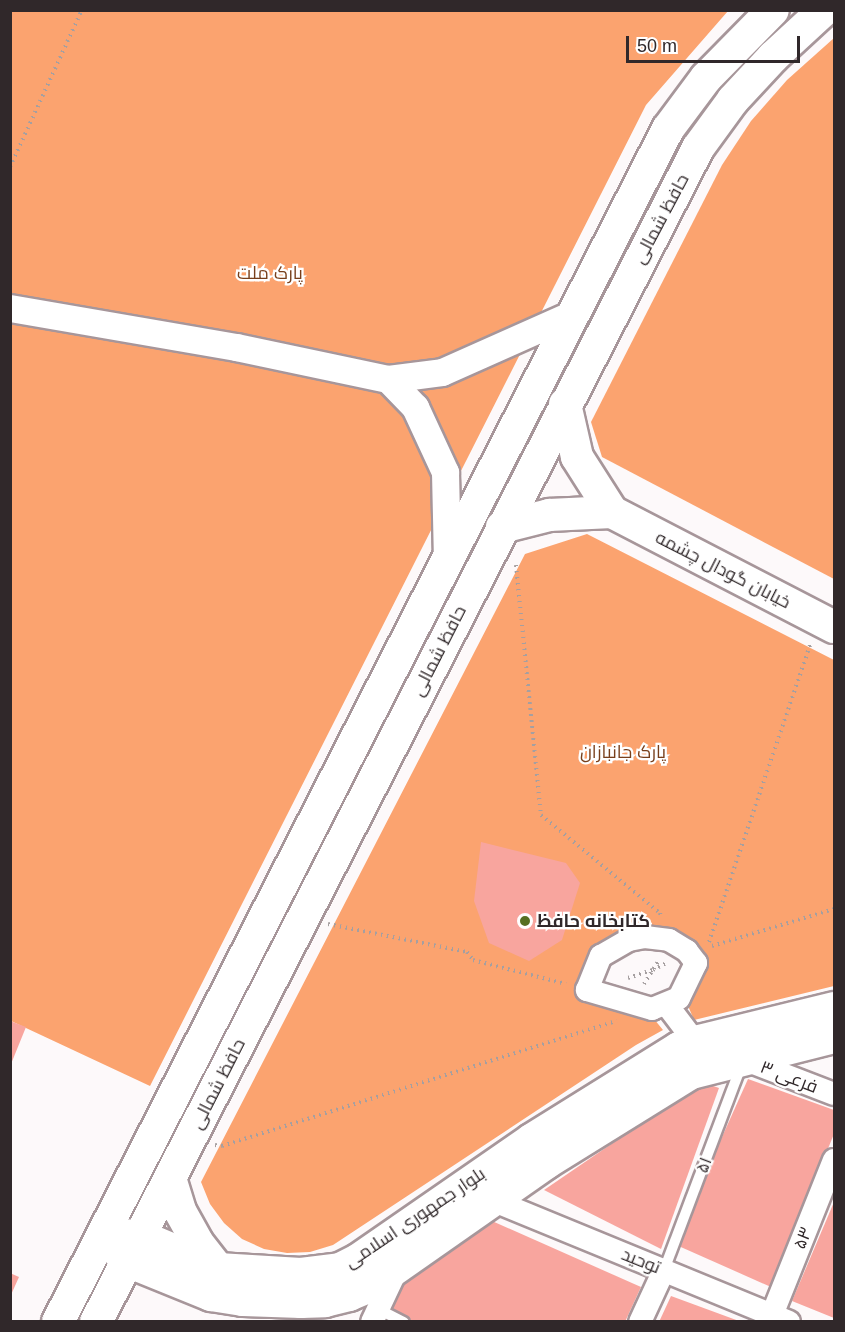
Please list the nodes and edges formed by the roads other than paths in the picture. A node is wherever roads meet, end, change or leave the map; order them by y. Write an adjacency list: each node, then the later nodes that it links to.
1 (773, 10): 4 (main road, حافظ شمالی)
2 (824, 10): 6 (main road, حافظ شمالی)
3 (10, 308): 5 (street)
4 (572, 314): 5 (street); 9 (main road, حافظ شمالی)
5 (388, 379): 9 (street)
6 (565, 404): 7 (main road); 8 (main road, حافظ شمالی)
7 (612, 512): 8 (main road); 10 (main road, خیابان گودال چشمه)
8 (507, 526): 18 (main road, حافظ شمالی)
9 (447, 560): 20 (main road, حافظ شمالی)
10 (826, 623)
11 (667, 1005): 11 (street); 14 (street)
12 (834, 1008): 14 (main road, بلوار جمهوری اسلامی)
13 (834, 1037): 15 (main road, بلوار جمهوری اسلامی)
14 (695, 1042): 22 (main road, بلوار جمهوری اسلامی)
15 (743, 1059): 16 (street, فرعی ۳); 19 (main road, بلوار جمهوری اسلامی); 23 (lane, ۵۱)
16 (834, 1094)
17 (834, 1160): 25 (street, ۵۳)
18 (170, 1178): 21 (main road, حافظ شمالی); 22 (main road)
19 (492, 1200): 23 (street, توحید); 24 (main road, بلوار جمهوری اسلامی)
20 (102, 1235): 21 (main road, بلوار جمهوری اسلامی); 26 (main road, حافظ شمالی)
21 (134, 1249): 22 (main road, بلوار جمهوری اسلامی); 24 (main road, بلوار جمهوری اسلامی); 27 (main road, حافظ شمالی)
22 (218, 1269)
23 (664, 1270): 25 (street, توحید); 30 (street)
24 (374, 1305): 28 (main road); 29 (lane)
25 (781, 1318)
26 (58, 1322)
27 (96, 1322)
28 (311, 1322)
29 (404, 1322)
30 (640, 1322)

